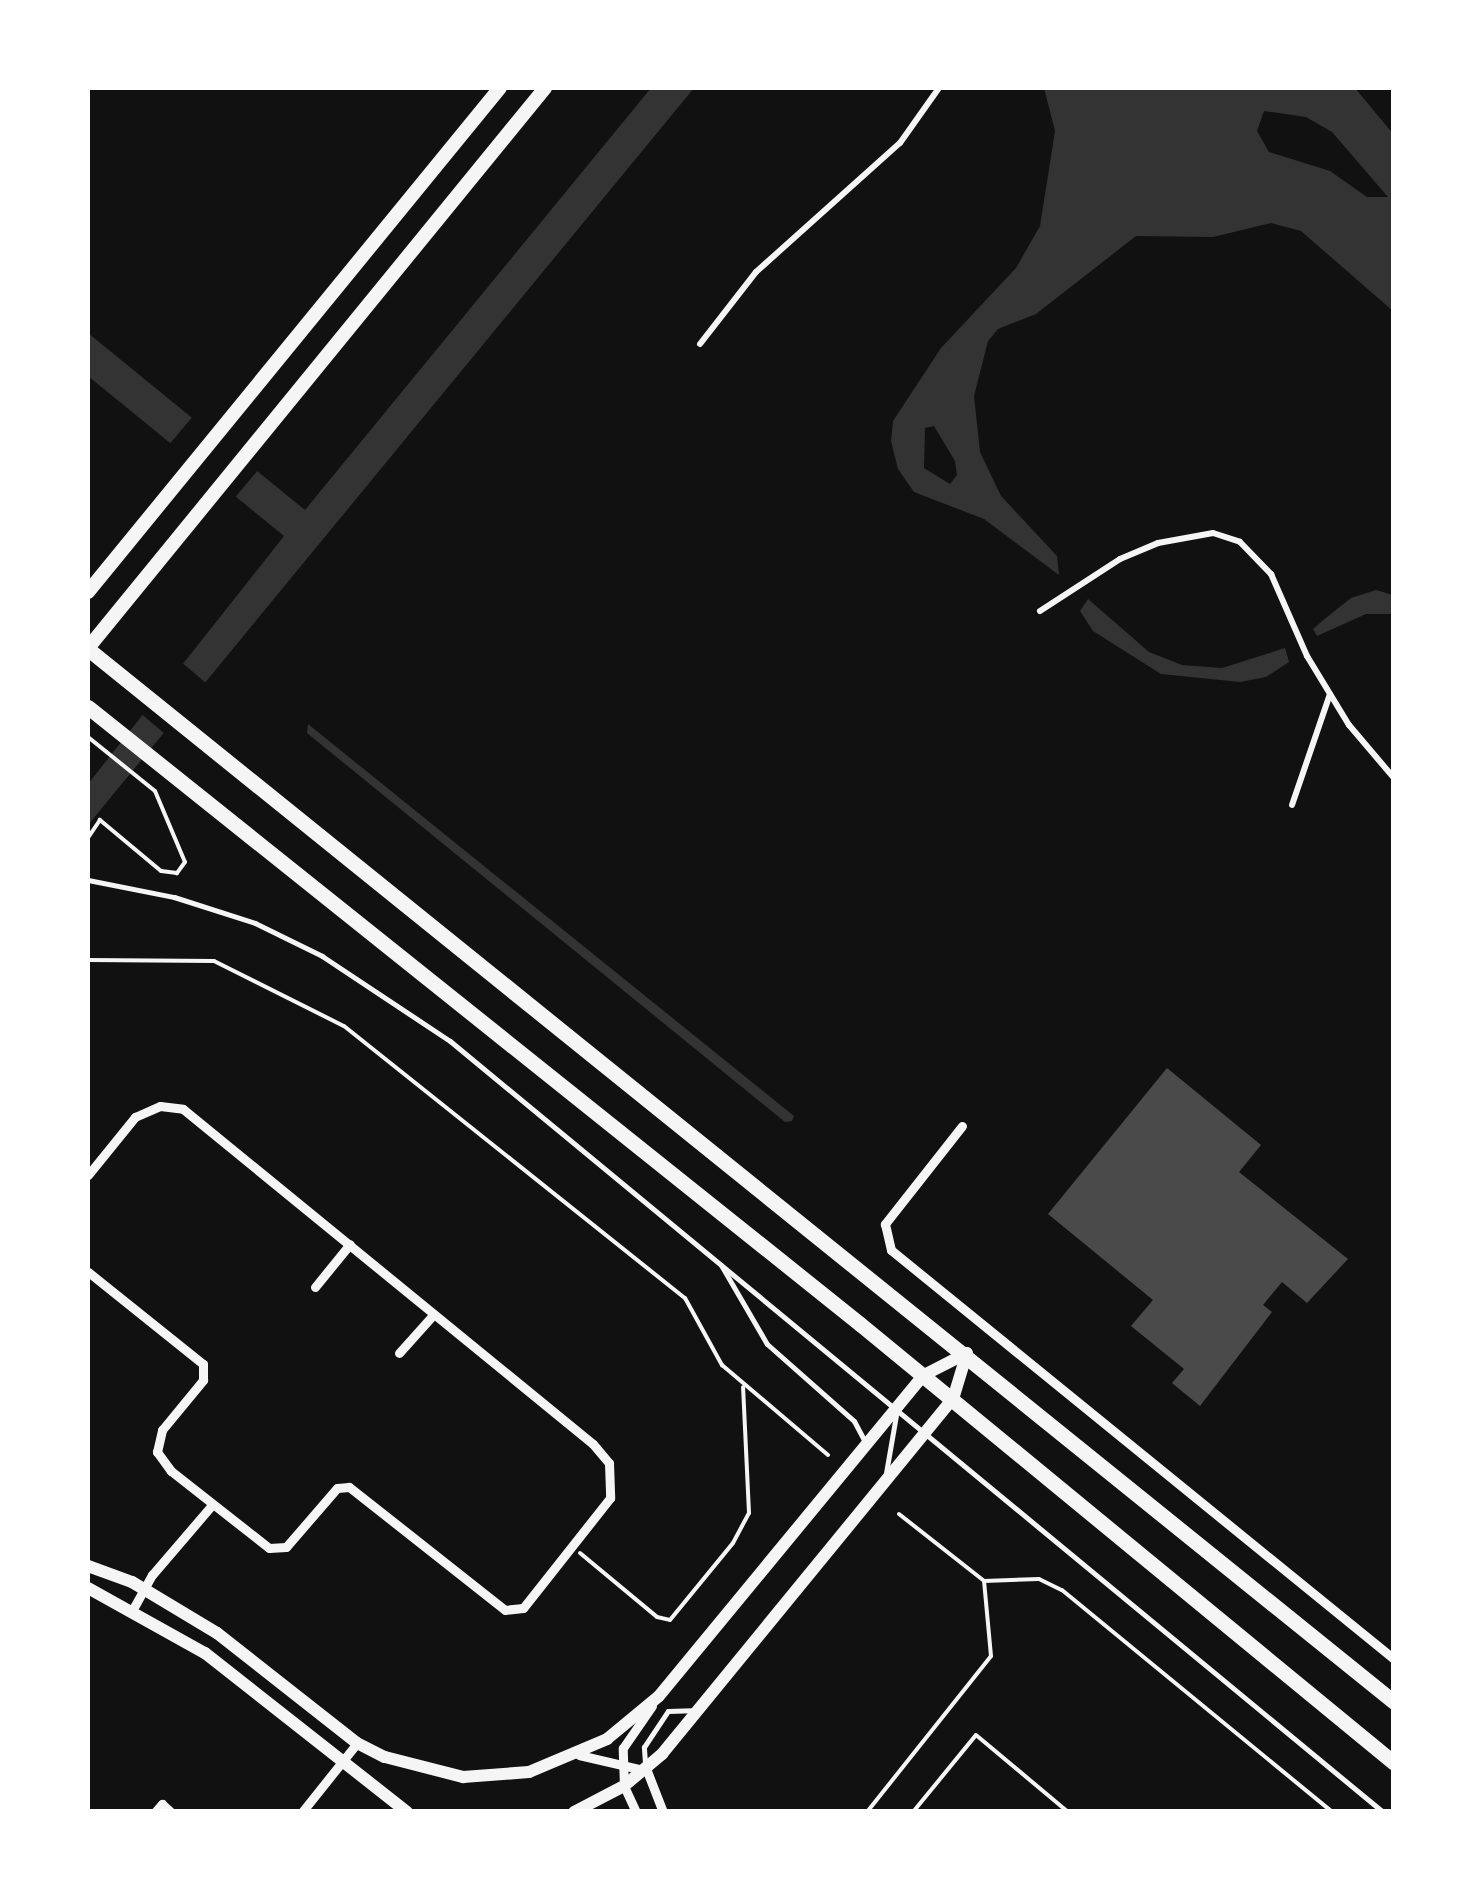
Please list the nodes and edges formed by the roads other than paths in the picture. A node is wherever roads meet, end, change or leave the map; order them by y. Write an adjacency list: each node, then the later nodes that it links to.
1 (500, 88): 5 (main road)
2 (545, 88): 7 (main road)
3 (939, 88): 4 (street)
4 (700, 344)
5 (88, 592)
6 (1040, 611): 8 (street)
7 (88, 649): 20 (highway)
8 (1330, 694): 10 (street); 11 (street)
9 (88, 707): 22 (highway)
10 (1394, 778)
11 (1292, 805)
12 (88, 880): 16 (lane)
13 (962, 1126): 33 (street)
14 (88, 1175): 15 (street)
15 (350, 1244): 18 (street); 19 (street)
16 (720, 1262): 24 (lane); 26 (lane)
17 (88, 1272): 28 (street)
18 (315, 1287)
19 (434, 1314): 21 (street); 28 (street)
20 (967, 1353): 22 (main road); 23 (main road); 35 (highway)
21 (400, 1354)
22 (924, 1375): 23 (highway); 24 (main road)
23 (953, 1399): 25 (main road); 40 (highway)
24 (898, 1407): 25 (lane); 26 (main road); 27 (lane)
25 (926, 1431): 27 (main road); 51 (lane)
26 (866, 1446): 34 (main road)
27 (884, 1483): 36 (main road)
28 (212, 1504): 31 (street)
29 (88, 1566): 31 (main road)
30 (88, 1588): 32 (main road)
31 (144, 1588): 32 (street); 37 (main road)
32 (133, 1609): 39 (main road)
33 (1394, 1659)
34 (659, 1696): 38 (main road); 41 (street)
35 (1394, 1702)
36 (698, 1710): 42 (main road); 42 (lane)
37 (357, 1743): 38 (main road); 39 (street)
38 (579, 1755): 41 (street)
39 (341, 1763): 46 (street); 47 (main road)
40 (1394, 1764)
41 (620, 1768): 42 (street); 43 (street)
42 (647, 1770): 43 (main road); 50 (street)
43 (624, 1786): 48 (main road); 49 (street)
44 (156, 1812): 45 (street)
45 (171, 1812)
46 (302, 1812)
47 (407, 1812)
48 (574, 1812)
49 (636, 1812)
50 (663, 1812)
51 (1384, 1812)

